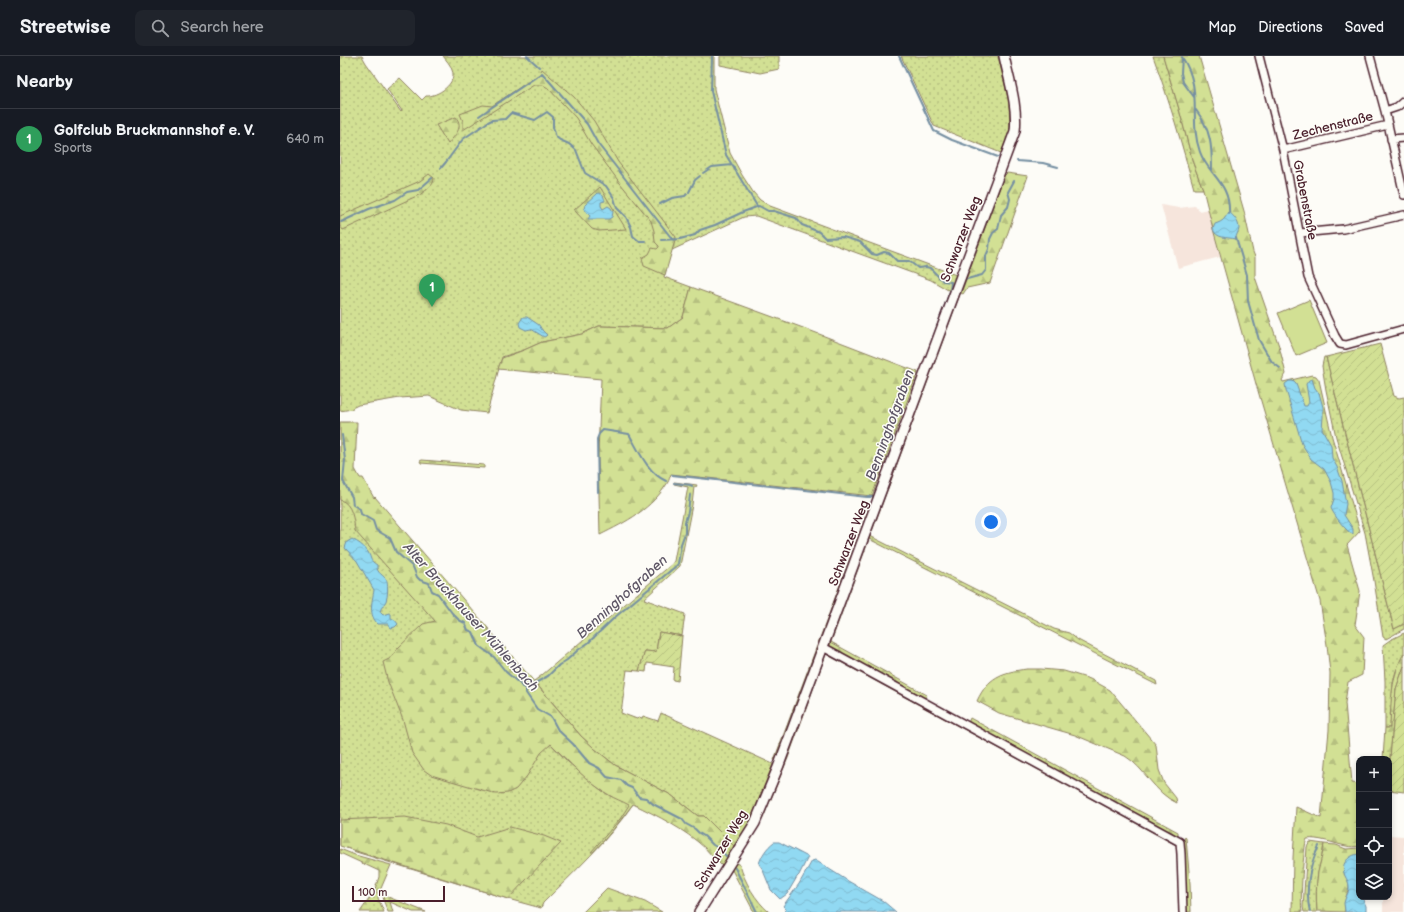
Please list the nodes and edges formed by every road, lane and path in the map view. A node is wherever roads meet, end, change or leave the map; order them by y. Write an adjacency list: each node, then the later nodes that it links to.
1 (1004, 56): 14 (street, Schwarzer Weg)
2 (1259, 56): 9 (street, Grabenstraße)
3 (1370, 56): 5 (street)
4 (1404, 101): 5 (street, Zechenstraße)
5 (1384, 111): 6 (street)
6 (1388, 125): 8 (street); 9 (street, Zechenstraße)
7 (1404, 138): 8 (street)
8 (1391, 139): 10 (street)
9 (1283, 150): 12 (street, Grabenstraße)
10 (1404, 196)
11 (1404, 215): 12 (street)
12 (1300, 233): 13 (street, Grabenstraße)
13 (1404, 329)
14 (824, 647): 15 (street, Schwarzer Weg); 16 (street)
15 (699, 912)
16 (1183, 912)

